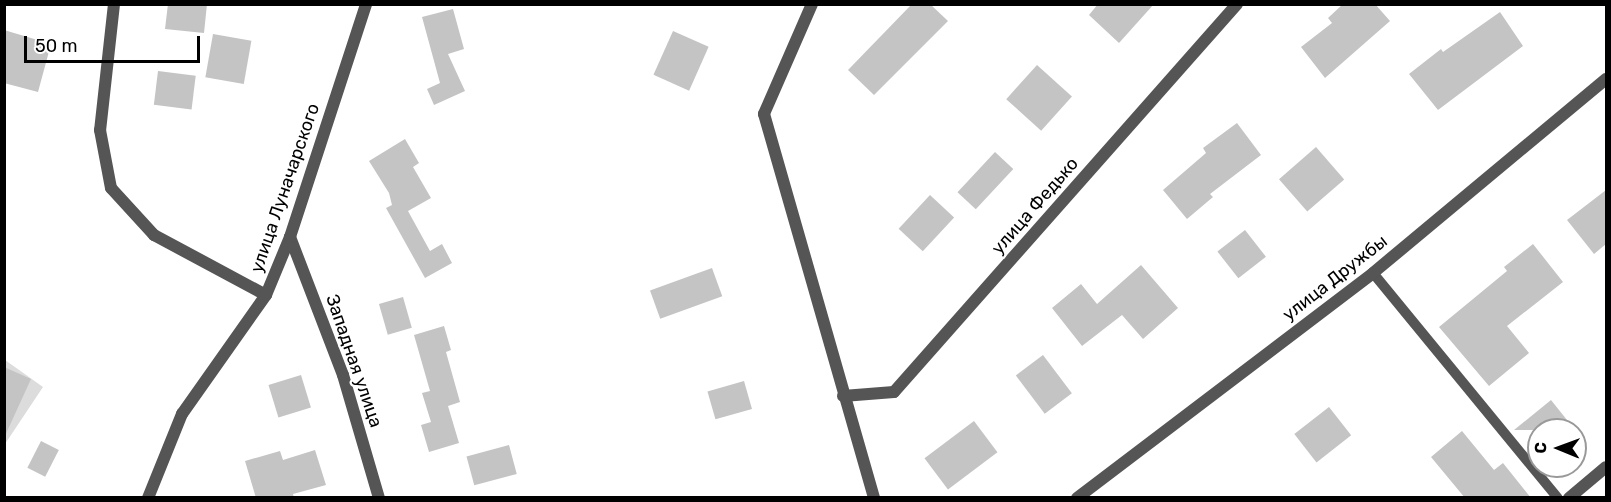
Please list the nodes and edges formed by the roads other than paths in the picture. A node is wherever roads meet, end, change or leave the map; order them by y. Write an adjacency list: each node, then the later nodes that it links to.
1 (114, 4): 8 (street)
2 (366, 4): 6 (street, улица Луначарского)
3 (812, 4): 9 (street)
4 (1237, 4): 9 (street, улица Федько)
5 (1606, 79): 7 (street, улица Дружбы)
6 (290, 237): 8 (street, улица Луначарского); 12 (street, Западная улица)
7 (1373, 273): 14 (street, улица Дружбы); 15 (lane)
8 (266, 295): 11 (street, улица Луначарского)
9 (843, 396): 13 (street)
10 (1606, 468): 16 (street)
11 (148, 498)
12 (379, 498)
13 (874, 498)
14 (1077, 498)
15 (1558, 498)
16 (1569, 498)

